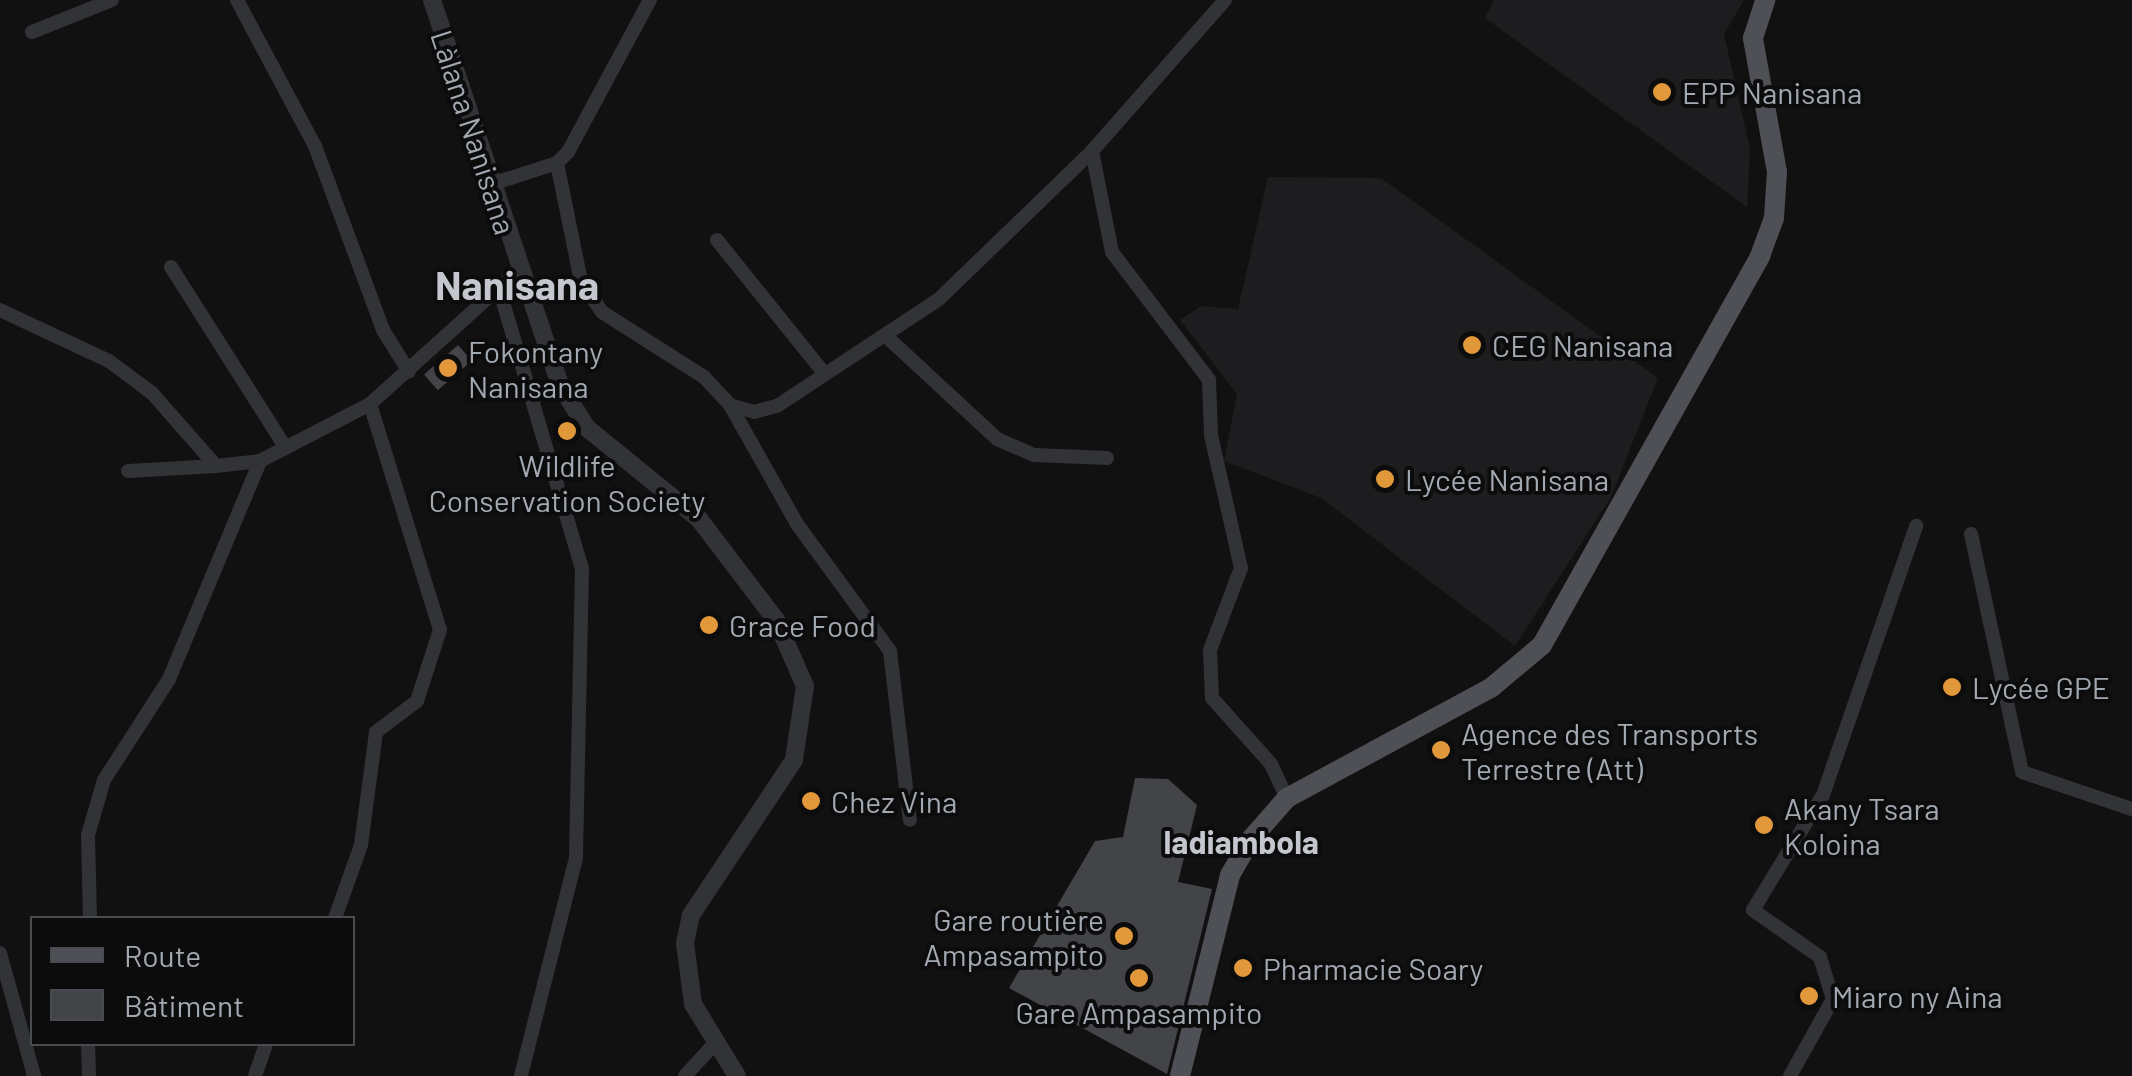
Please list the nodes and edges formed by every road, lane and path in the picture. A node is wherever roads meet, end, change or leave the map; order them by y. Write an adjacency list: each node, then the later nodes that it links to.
1 (112, 0): 7 (street)
2 (236, 0): 17 (street)
3 (432, 0): 10 (street, Làlana Nanisana)
4 (650, 0): 9 (street)
5 (1225, 0): 8 (street)
6 (1765, 0): 28 (main road)
7 (32, 32)
8 (1092, 151): 16 (street); 28 (street)
9 (556, 163): 10 (street); 20 (street)
10 (492, 184): 13 (street, Làlana Nanisana)
11 (717, 240): 18 (street)
12 (172, 267): 21 (street)
13 (519, 270): 14 (street); 34 (street, Làlana Nanisana)
14 (500, 292): 17 (street); 40 (street)
15 (0, 310): 24 (street)
16 (887, 337): 18 (street); 22 (street)
17 (409, 372): 19 (street)
18 (823, 372): 20 (street)
19 (370, 404): 21 (street); 32 (street)
20 (730, 406): 30 (street)
21 (286, 448): 23 (street)
22 (1107, 458)
23 (260, 461): 24 (street); 31 (street)
24 (216, 466): 25 (street)
25 (128, 471)
26 (1916, 526): 44 (street)
27 (1972, 534): 29 (street)
28 (1287, 798): 43 (main road)
29 (2132, 809)
30 (910, 820)
31 (90, 916)
32 (335, 916)
33 (0, 953): 37 (street)
34 (714, 1043): 41 (street); 42 (street, Làlana Nanisana)
35 (88, 1046): 38 (street)
36 (265, 1046): 39 (street)
37 (34, 1076)
38 (88, 1076)
39 (256, 1076)
40 (521, 1076)
41 (685, 1076)
42 (737, 1076)
43 (1180, 1076)
44 (1790, 1076)

